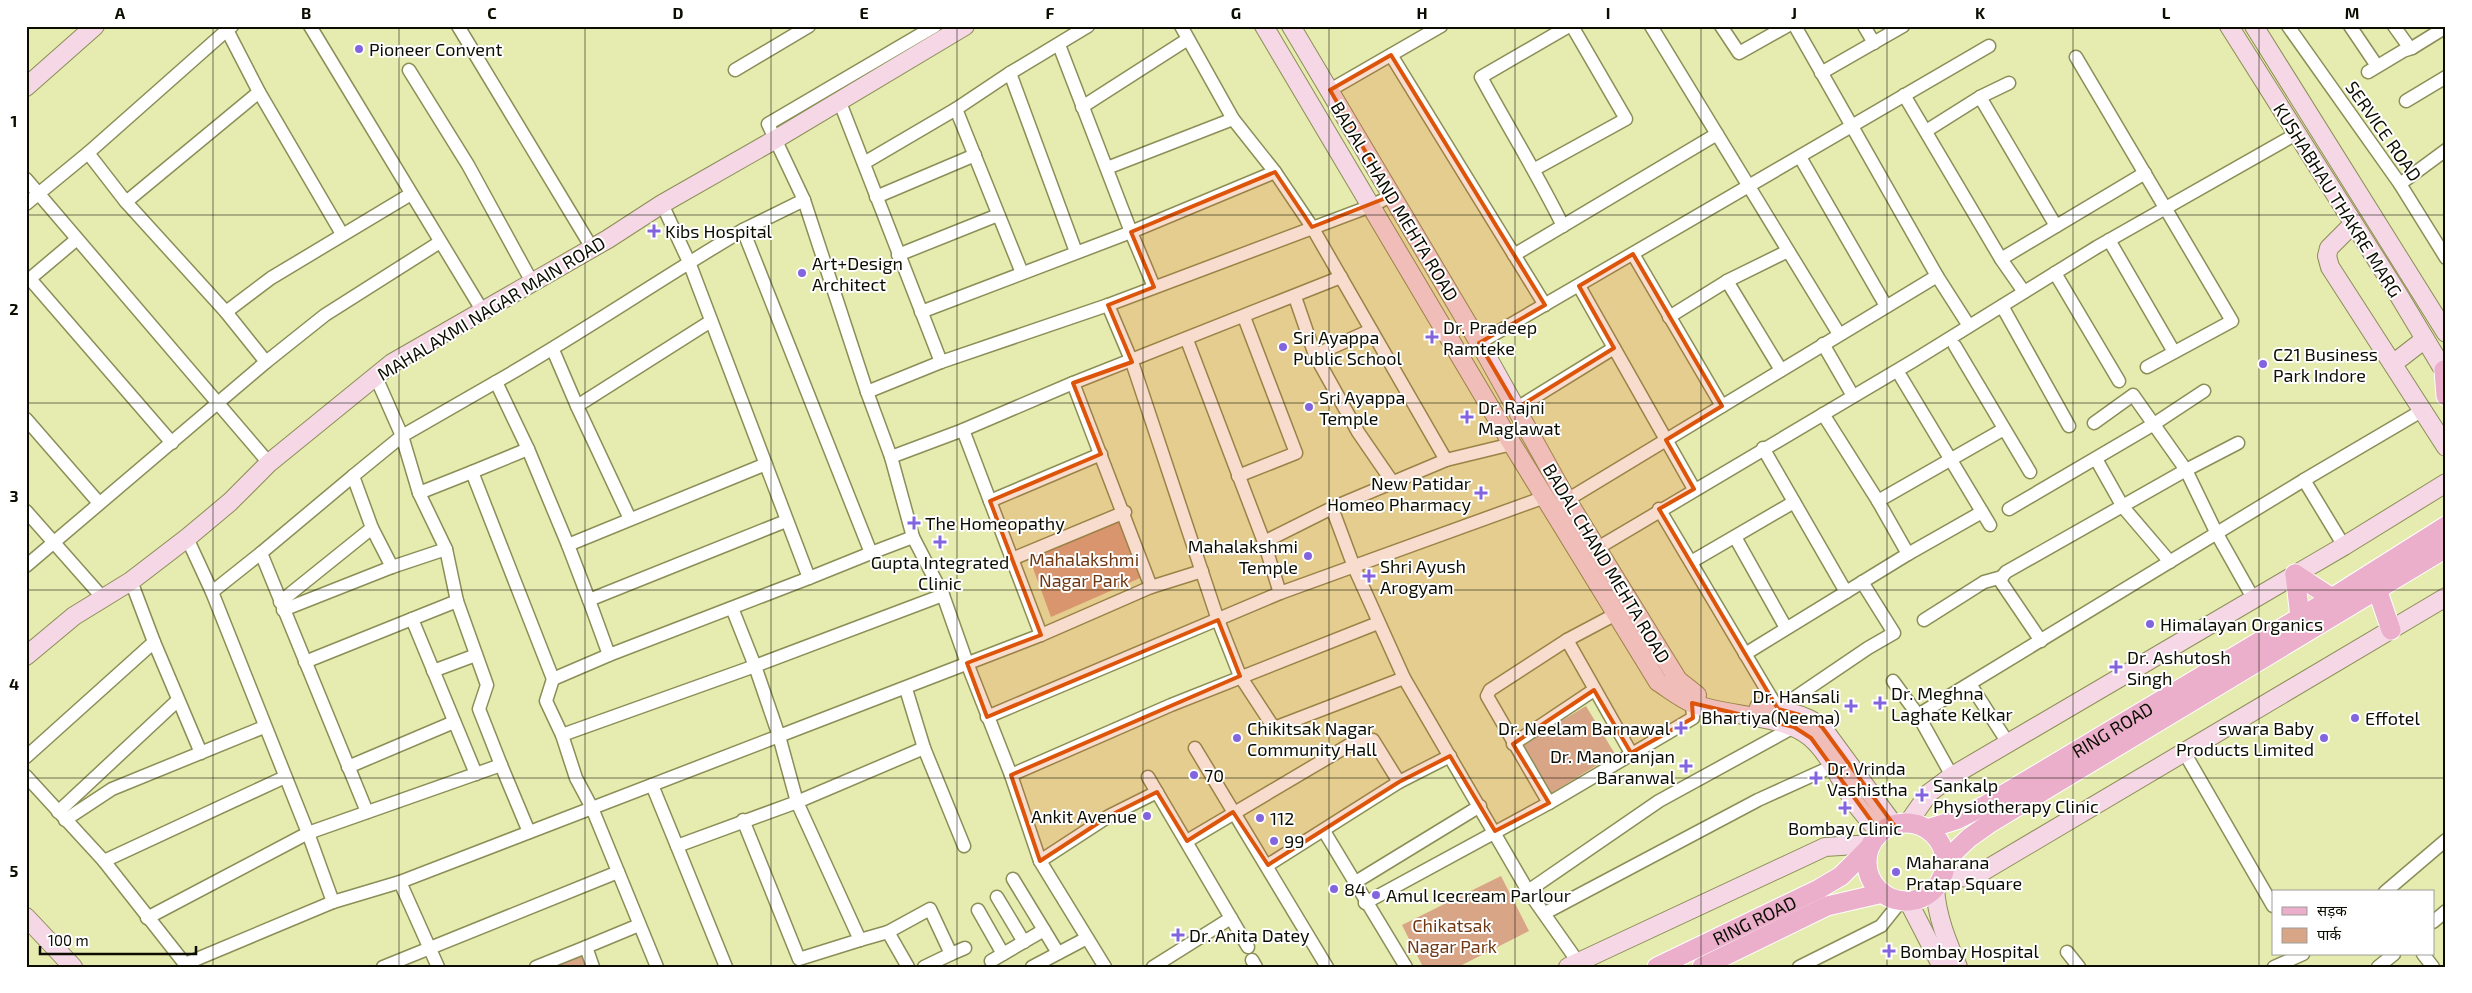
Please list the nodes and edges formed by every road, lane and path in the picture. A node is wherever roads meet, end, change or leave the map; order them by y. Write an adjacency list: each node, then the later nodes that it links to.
1 (310, 26): 68 (street)
2 (458, 26): 88 (street)
3 (809, 26): 35 (street)
4 (934, 26): 54 (street)
5 (965, 26): 45 (street, MAHALAXMI NAGAR MAIN ROAD)
6 (1088, 26): 29 (street)
7 (1181, 26): 27 (street)
8 (1264, 26): 75 (street)
9 (1291, 26): 41 (street, BADAL CHAND MEHTA ROAD)
10 (1441, 26): 26 (street)
11 (1570, 26): 61 (street); 61 (street)
12 (1651, 26): 52 (street)
13 (1721, 26): 14 (street)
14 (1787, 26)
15 (1795, 26): 37 (street)
16 (1864, 26): 28 (street)
17 (1903, 26): 28 (street)
18 (2229, 26): 53 (street, KUSHABHAU THAKRE MARG)
19 (2254, 26): 120 (street, KUSHABHAU THAKRE MARG)
20 (2350, 26): 31 (street)
21 (2394, 26): 31 (street)
22 (229, 28): 42 (street); 56 (street)
23 (2293, 28): 65 (street, SERVICE ROAD)
24 (2440, 28): 31 (street)
25 (85, 29): 40 (street)
26 (1428, 30): 32 (street)
27 (1188, 39): 47 (street); 49 (street)
28 (1874, 43): 37 (street)
29 (1059, 45): 36 (street); 47 (street)
30 (1989, 46): 43 (street)
31 (2412, 48)
32 (1391, 55): 41 (street); 93 (street)
33 (2076, 57): 63 (street)
34 (409, 70): 103 (street)
35 (735, 70)
36 (1010, 73): 48 (street); 90 (street)
37 (1822, 73): 50 (street)
38 (2446, 77): 46 (street)
39 (2009, 83): 44 (street)
40 (26, 86)
41 (1330, 90): 69 (street, BADAL CHAND MEHTA ROAD)
42 (259, 92): 72 (street); 84 (street)
43 (1904, 95): 50 (street); 51 (street)
44 (1980, 97): 51 (street); 80 (street)
45 (839, 100): 54 (street, MAHALAXMI NAGAR MAIN ROAD); 59 (street)
46 (2406, 101)
47 (1082, 106): 60 (street)
48 (956, 109): 57 (street); 59 (street)
49 (1234, 119): 60 (street); 62 (street)
50 (1851, 125): 58 (street); 99 (street)
51 (1926, 132): 95 (street)
52 (1717, 134): 66 (street); 79 (street)
53 (2296, 134): 76 (street); 78 (street, KUSHABHAU THAKRE MARG)
54 (776, 139): 71 (street); 74 (street, MAHALAXMI NAGAR MAIN ROAD)
55 (2446, 150): 65 (street)
56 (88, 153): 67 (street); 72 (street)
57 (975, 155): 70 (street); 77 (street)
58 (1800, 157): 66 (street); 110 (street)
59 (864, 163): 70 (street)
60 (1107, 168): 83 (street)
61 (1535, 169): 79 (street)
62 (1275, 172): 81 (street); 83 (street)
63 (2145, 173): 76 (street); 80 (street)
64 (26, 179): 67 (street)
65 (2400, 184): 94 (street, SERVICE ROAD)
66 (1750, 187): 89 (street); 91 (street)
67 (38, 194): 73 (street); 85 (street)
68 (411, 194): 84 (street); 87 (street)
69 (1391, 196): 75 (street); 124 (street, BADAL CHAND MEHTA ROAD)
70 (876, 197): 92 (street)
71 (804, 200): 82 (street); 144 (street)
72 (126, 202): 113 (street)
73 (26, 204)
74 (662, 204): 88 (street, MAHALAXMI NAGAR MAIN ROAD); 96 (street)
75 (1371, 206): 81 (street); 163 (street)
76 (2166, 208): 86 (street); 129 (street)
77 (998, 216): 92 (street); 97 (street)
78 (2353, 224): 122 (street, KUSHABHAU THAKRE MARG); 134 (street)
79 (1563, 226): 93 (street)
80 (2056, 226): 95 (street)
81 (1312, 227): 100 (street); 104 (street)
82 (743, 230): 96 (street); 216 (street)
83 (1130, 232): 90 (street); 104 (street)
84 (342, 234): 113 (street)
85 (77, 239): 101 (street); 147 (street)
86 (2109, 240): 98 (street); 129 (street)
87 (440, 242): 112 (street); 131 (street)
88 (592, 248): 103 (street, MAHALAXMI NAGAR MAIN ROAD)
89 (1788, 251): 102 (street); 121 (street)
90 (1076, 252): 97 (street)
91 (1633, 254): 105 (street); 116 (street)
92 (898, 255): 114 (street)
93 (1514, 255): 109 (street)
94 (2446, 258)
95 (2001, 259): 106 (street)
96 (689, 262): 117 (street); 128 (street)
97 (1022, 272): 114 (street)
98 (2055, 273): 106 (street); 140 (street)
99 (1936, 276): 110 (street); 118 (street)
100 (1341, 277): 107 (street); 119 (street)
101 (28, 281): 161 (street)
102 (1727, 281): 116 (street); 136 (street)
103 (532, 282): 112 (street, MAHALAXMI NAGAR MAIN ROAD)
104 (1154, 286): 108 (street)
105 (1578, 286): 109 (street); 127 (street)
106 (2024, 292): 111 (street)
107 (1295, 297): 115 (street); 130 (street)
108 (1108, 305): 132 (street); 133 (street)
109 (1545, 305): 124 (street)
110 (1886, 306): 121 (street)
111 (2002, 306): 118 (street); 156 (street)
112 (482, 310): 138 (street, MAHALAXMI NAGAR MAIN ROAD)
113 (226, 312): 131 (street)
114 (921, 312): 132 (street)
115 (1244, 317): 123 (street); 178 (street)
116 (1669, 317): 149 (street)
117 (711, 321): 148 (street); 173 (street)
118 (1969, 326): 145 (street)
119 (1371, 330): 130 (street); 170 (street)
120 (2446, 333)
121 (1840, 334): 125 (street)
122 (2425, 339): 134 (street); 137 (street, KUSHABHAU THAKRE MARG)
123 (1187, 340): 133 (street); 178 (street)
124 (1479, 343): 150 (street, BADAL CHAND MEHTA ROAD)
125 (1824, 344): 136 (street); 145 (street)
126 (1955, 346): 157 (street)
127 (1614, 348): 150 (street); 160 (street)
128 (553, 350): 141 (street); 148 (street)
129 (2174, 352): 135 (street)
130 (1315, 354): 180 (street)
131 (266, 362): 147 (street)
132 (942, 362): 144 (street)
133 (1132, 362): 142 (street); 224 (street)
134 (2394, 363): 151 (street)
135 (2147, 366)
136 (1781, 370): 149 (street)
137 (2445, 372): 146 (main road)
138 (375, 375): 159 (street); 172 (street, MAHALAXMI NAGAR MAIN ROAD)
139 (1901, 377): 171 (street)
140 (2119, 381)
141 (496, 382): 159 (street); 166 (street)
142 (1073, 383): 158 (street); 167 (street)
143 (2204, 391): 155 (street)
144 (867, 392): 168 (street)
145 (1853, 396): 152 (street)
146 (2446, 396)
147 (218, 402): 161 (street); 172 (street)
148 (578, 406): 198 (street)
149 (1722, 406): 160 (street)
150 (1517, 408): 185 (street, BADAL CHAND MEHTA ROAD)
151 (2423, 410): 164 (street); 179 (street)
152 (1823, 414): 165 (street); 187 (street)
153 (26, 419): 189 (street)
154 (2094, 423): 155 (street)
155 (2154, 424): 169 (street); 174 (street)
156 (2069, 426)
157 (2004, 429): 171 (street); 176 (street)
158 (963, 430): 168 (street); 186 (street)
159 (402, 436): 177 (street); 183 (street)
160 (1666, 440): 182 (street); 185 (street)
161 (172, 443): 189 (street)
162 (2238, 443): 174 (street)
163 (1512, 444): 170 (street); 184 (street)
164 (2446, 447)
165 (1763, 448): 182 (street); 188 (street)
166 (528, 449): 175 (street); 209 (street)
167 (1101, 454): 186 (street); 195 (street)
168 (891, 457): 204 (street)
169 (2096, 459): 190 (street); 193 (street)
170 (1446, 460): 180 (street)
171 (1951, 460): 187 (street); 196 (street)
172 (269, 463): 206 (street, MAHALAXMI NAGAR MAIN ROAD)
173 (766, 464): 198 (street); 199 (street)
174 (2186, 470): 190 (street); 203 (street)
175 (472, 472): 183 (street); 266 (street)
176 (2030, 472)
177 (353, 476): 202 (street); 215 (street)
178 (1238, 476): 207 (street)
179 (2304, 480): 203 (street); 210 (street)
180 (1393, 483): 191 (street)
181 (2446, 484): 210 (street)
182 (1694, 489): 192 (street)
183 (419, 493): 213 (street)
184 (1545, 497): 223 (street); 244 (street)
185 (1567, 500): 214 (street, BADAL CHAND MEHTA ROAD)
186 (990, 501): 218 (street)
187 (1878, 501): 217 (street)
188 (1794, 502): 205 (street); 233 (street)
189 (99, 503): 208 (street)
190 (2123, 507): 220 (street); 226 (street)
191 (1332, 508): 207 (street); 223 (street)
192 (1659, 509): 214 (street); 219 (street)
193 (2009, 509)
194 (26, 511): 208 (street)
195 (1124, 512): 218 (street); 230 (street)
196 (1982, 512): 200 (street); 217 (street)
197 (2446, 512): 211 (main road)
198 (630, 519): 209 (street)
199 (786, 521): 227 (street); 240 (street)
200 (1990, 525)
201 (2446, 526): 211 (main road, RING ROAD)
202 (372, 528): 222 (street); 242 (street)
203 (2216, 534): 220 (street); 238 (street)
204 (913, 537): 216 (street); 235 (street)
205 (1735, 537): 219 (street); 250 (street)
206 (187, 538): 228 (street, MAHALAXMI NAGAR MAIN ROAD); 232 (street)
207 (1264, 542): 234 (street)
208 (53, 543): 221 (street); 236 (street)
209 (568, 545): 240 (street)
210 (2344, 546): 225 (street)
211 (2413, 547): 239 (main road, RING ROAD)
212 (2446, 548): 231 (main road, RING ROAD)
213 (446, 549): 222 (street); 241 (street)
214 (1596, 549): 273 (street, BADAL CHAND MEHTA ROAD)
215 (261, 553): 232 (street); 242 (street)
216 (871, 553): 227 (street)
217 (1908, 554): 229 (street)
218 (1012, 559): 252 (street)
219 (1691, 562): 256 (street)
220 (2170, 562): 254 (street)
221 (26, 566)
222 (392, 567): 242 (street)
223 (1354, 567): 234 (street); 249 (street)
224 (1202, 571): 230 (street); 247 (street)
225 (2295, 574): 238 (street); 239 (main road); 245 (main road)
226 (2002, 577): 248 (street); 254 (street)
227 (809, 578): 243 (street)
228 (130, 581): 236 (street, MAHALAXMI NAGAR MAIN ROAD); 255 (street)
229 (1862, 582): 233 (street); 273 (street)
230 (1152, 587): 252 (street)
231 (2377, 589): 251 (main road); 324 (main road, RING ROAD)
232 (212, 592): 278 (street)
233 (1846, 592): 250 (street)
234 (1280, 593): 247 (street)
235 (943, 595): 261 (street); 262 (street)
236 (102, 597): 259 (street, MAHALAXMI NAGAR MAIN ROAD)
237 (2446, 597): 251 (street)
238 (2253, 598): 281 (street)
239 (2332, 598): 245 (main road, RING ROAD)
240 (589, 600): 258 (street)
241 (457, 601): 246 (street); 257 (street)
242 (282, 606): 260 (street)
243 (732, 608): 258 (street); 262 (street)
244 (1616, 614): 253 (street); 272 (street)
245 (2300, 617): 310 (main road, RING ROAD)
246 (412, 619): 260 (street); 263 (street)
247 (1218, 620): 264 (street); 275 (street)
248 (1924, 620)
249 (1378, 623): 264 (street); 265 (street)
250 (1786, 628): 256 (street)
251 (2391, 630): 285 (street)
252 (1041, 635): 261 (street)
253 (1567, 640): 270 (street); 282 (street)
254 (2041, 641): 268 (street)
255 (154, 642): 271 (street); 289 (street)
256 (1745, 654): 273 (street)
257 (476, 655): 263 (street); 290 (street)
258 (609, 655): 266 (street)
259 (26, 656)
260 (305, 662): 292 (street)
261 (967, 663): 269 (street); 275 (street)
262 (755, 666): 279 (street); 280 (street)
263 (433, 671): 277 (street)
264 (1240, 676): 265 (street); 295 (street)
265 (1404, 678): 288 (street)
266 (553, 679): 279 (street)
267 (1893, 681): 274 (street)
268 (1970, 684): 274 (street); 281 (street)
269 (906, 689): 280 (street); 283 (street)
270 (1594, 690): 282 (street); 287 (street)
271 (178, 700): 286 (street); 308 (street)
272 (1692, 704): 276 (street); 287 (street)
273 (1778, 709): 276 (street, BADAL CHAND MEHTA ROAD)
274 (1918, 715): 296 (street)
275 (987, 717): 295 (street)
276 (1795, 720): 291 (street, BADAL CHAND MEHTA ROAD); 315 (street); 329 (street)
277 (454, 722): 292 (street); 293 (street)
278 (264, 727): 286 (street); 297 (street)
279 (562, 735): 305 (street)
280 (780, 736): 300 (street); 302 (street)
281 (2008, 743): 296 (street)
282 (1513, 744): 303 (street)
283 (924, 748): 302 (street); 319 (street)
284 (1196, 748): 307 (street)
285 (2184, 752): 324 (street); 335 (street)
286 (201, 753): 308 (street)
287 (1631, 753): 303 (street)
288 (1450, 756): 299 (street); 304 (street)
289 (26, 757)
290 (500, 765): 293 (street); 313 (street)
291 (1833, 766): 315 (street, BADAL CHAND MEHTA ROAD); 338 (street)
292 (348, 767): 306 (street)
293 (476, 774): 306 (street)
294 (26, 776): 308 (street)
295 (1011, 776): 321 (street)
296 (1952, 776): 315 (street)
297 (285, 777): 314 (street); 320 (street)
298 (1148, 777): 301 (street)
299 (1399, 782): 307 (street); 311 (street)
300 (652, 785): 305 (street); 318 (street)
301 (1157, 792): 317 (street); 321 (street)
302 (797, 802): 309 (street); 347 (street)
303 (1549, 803): 312 (street)
304 (1480, 806): 312 (street); 327 (street)
305 (592, 808): 313 (street); 323 (street)
306 (366, 812): 314 (street)
307 (1233, 812): 317 (street); 322 (street)
308 (62, 816): 320 (street)
309 (743, 820): 318 (street); 361 (street)
310 (1928, 829): 315 (main road); 324 (main road)
311 (1324, 831): 322 (street); 327 (street)
312 (1495, 831): 329 (street); 334 (street)
313 (530, 832): 326 (street)
314 (308, 833): 333 (street); 340 (street)
315 (1885, 834): 330 (main road); 363 (street); 378 (main road, RING ROAD)
316 (2446, 840): 328 (street)
317 (1187, 841): 341 (street)
318 (677, 846): 370 (street)
319 (964, 846)
320 (104, 861): 340 (street)
321 (1040, 861): 346 (street)
322 (1268, 865): 376 (street)
323 (618, 872): 343 (street); 352 (street)
324 (1941, 875): 332 (main road); 382 (street)
325 (1013, 879): 344 (street)
326 (400, 882): 333 (street); 352 (street)
327 (1354, 883): 334 (street)
328 (2387, 890)
329 (1528, 891): 338 (street)
330 (1883, 893): 332 (main road); 379 (main road, RING ROAD)
331 (997, 897): 348 (street)
332 (1904, 901): 380 (street); 381 (street)
333 (333, 902): 362 (street)
334 (1365, 903): 377 (street)
335 (2272, 904)
336 (978, 910): 356 (street)
337 (2446, 911): 342 (street)
338 (1545, 913): 363 (street)
339 (26, 917): 364 (street)
340 (147, 918): 362 (street)
341 (1231, 918): 350 (street); 375 (street)
342 (2434, 921)
343 (639, 925): 349 (street); 369 (street)
344 (1044, 930): 348 (street); 354 (street)
345 (888, 932): 347 (street); 355 (street); 371 (street)
346 (1087, 938): 354 (street); 374 (street)
347 (860, 940): 361 (street)
348 (1024, 942): 356 (street)
349 (586, 947): 367 (street); 368 (street)
350 (1248, 947)
351 (965, 948): 355 (street)
352 (430, 949): 365 (street); 366 (street)
353 (2067, 952): 383 (street)
354 (1058, 953): 373 (street)
355 (952, 954): 372 (street)
356 (1003, 954): 360 (street)
357 (2298, 956): 384 (street)
358 (2392, 956): 385 (street)
359 (2425, 956): 386 (street)
360 (991, 962)
361 (801, 963)
362 (182, 965)
363 (1575, 965)
364 (72, 967)
365 (383, 967)
366 (438, 967)
367 (536, 967)
368 (593, 967)
369 (657, 967)
370 (726, 967)
371 (908, 967)
372 (924, 967)
373 (1032, 967)
374 (1105, 967)
375 (1153, 967)
376 (1327, 967)
377 (1406, 967)
378 (1657, 967)
379 (1702, 967)
380 (1799, 967)
381 (1942, 967)
382 (1958, 967)
383 (2079, 967)
384 (2274, 967)
385 (2378, 967)
386 (2433, 967)

